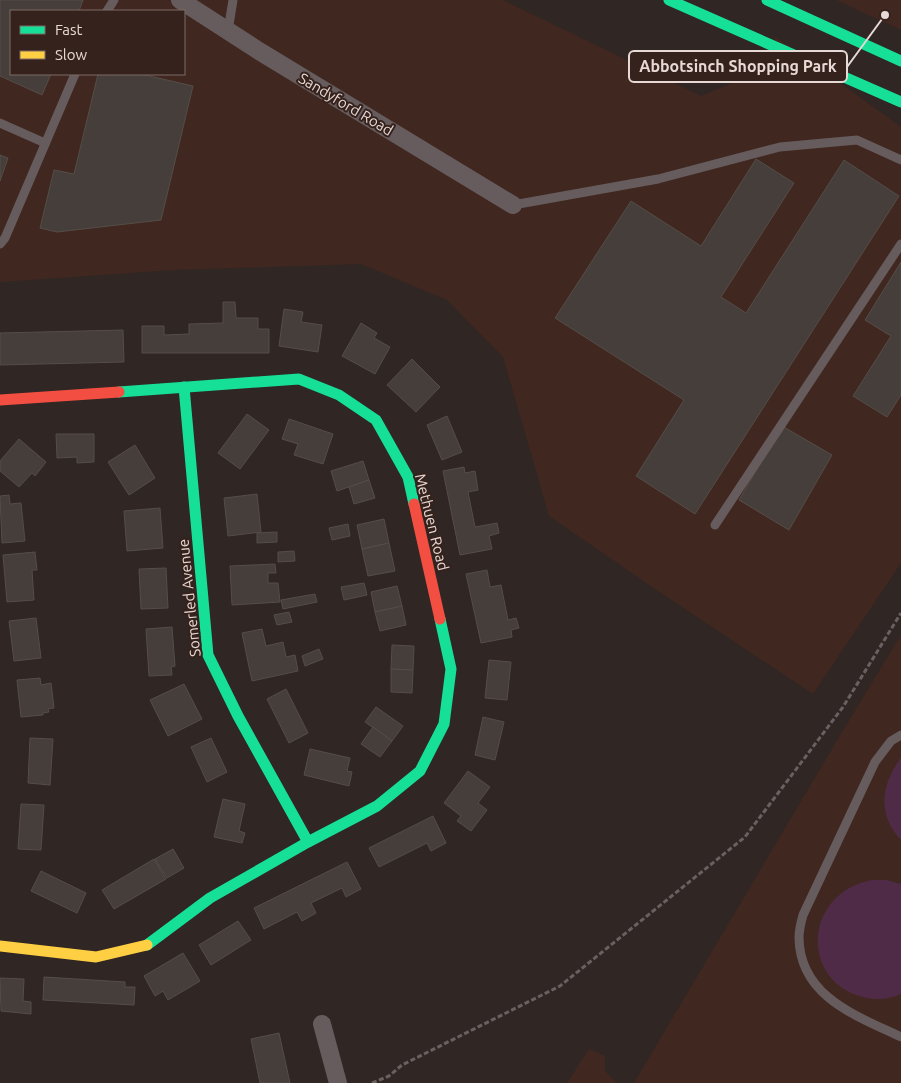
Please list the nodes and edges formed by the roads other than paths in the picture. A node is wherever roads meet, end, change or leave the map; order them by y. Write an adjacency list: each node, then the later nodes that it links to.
1 (180, 0): 6 (street, Sandyford Road)
2 (233, 0): 6 (lane)
3 (669, 0): 10 (main road)
4 (767, 0): 7 (main road)
5 (780, 0): 7 (main road)
6 (228, 31): 14 (street, Sandyford Road)
7 (851, 38): 8 (main road)
8 (901, 61)
9 (75, 75): 12 (lane)
10 (901, 102)
11 (0, 123): 12 (lane)
12 (45, 144): 15 (lane)
13 (901, 160): 14 (lane)
14 (513, 205)
15 (0, 244)
16 (901, 244): 19 (lane)
17 (184, 387): 18 (main road, Methuen Road); 21 (main road, Somerled Avenue); 21 (main road, Methuen Road)
18 (0, 400)
19 (714, 525)
20 (901, 735): 24 (lane)
21 (308, 842): 22 (main road, Methuen Road)
22 (0, 946)
23 (322, 1024): 25 (street)
24 (901, 1037)
25 (338, 1083)

